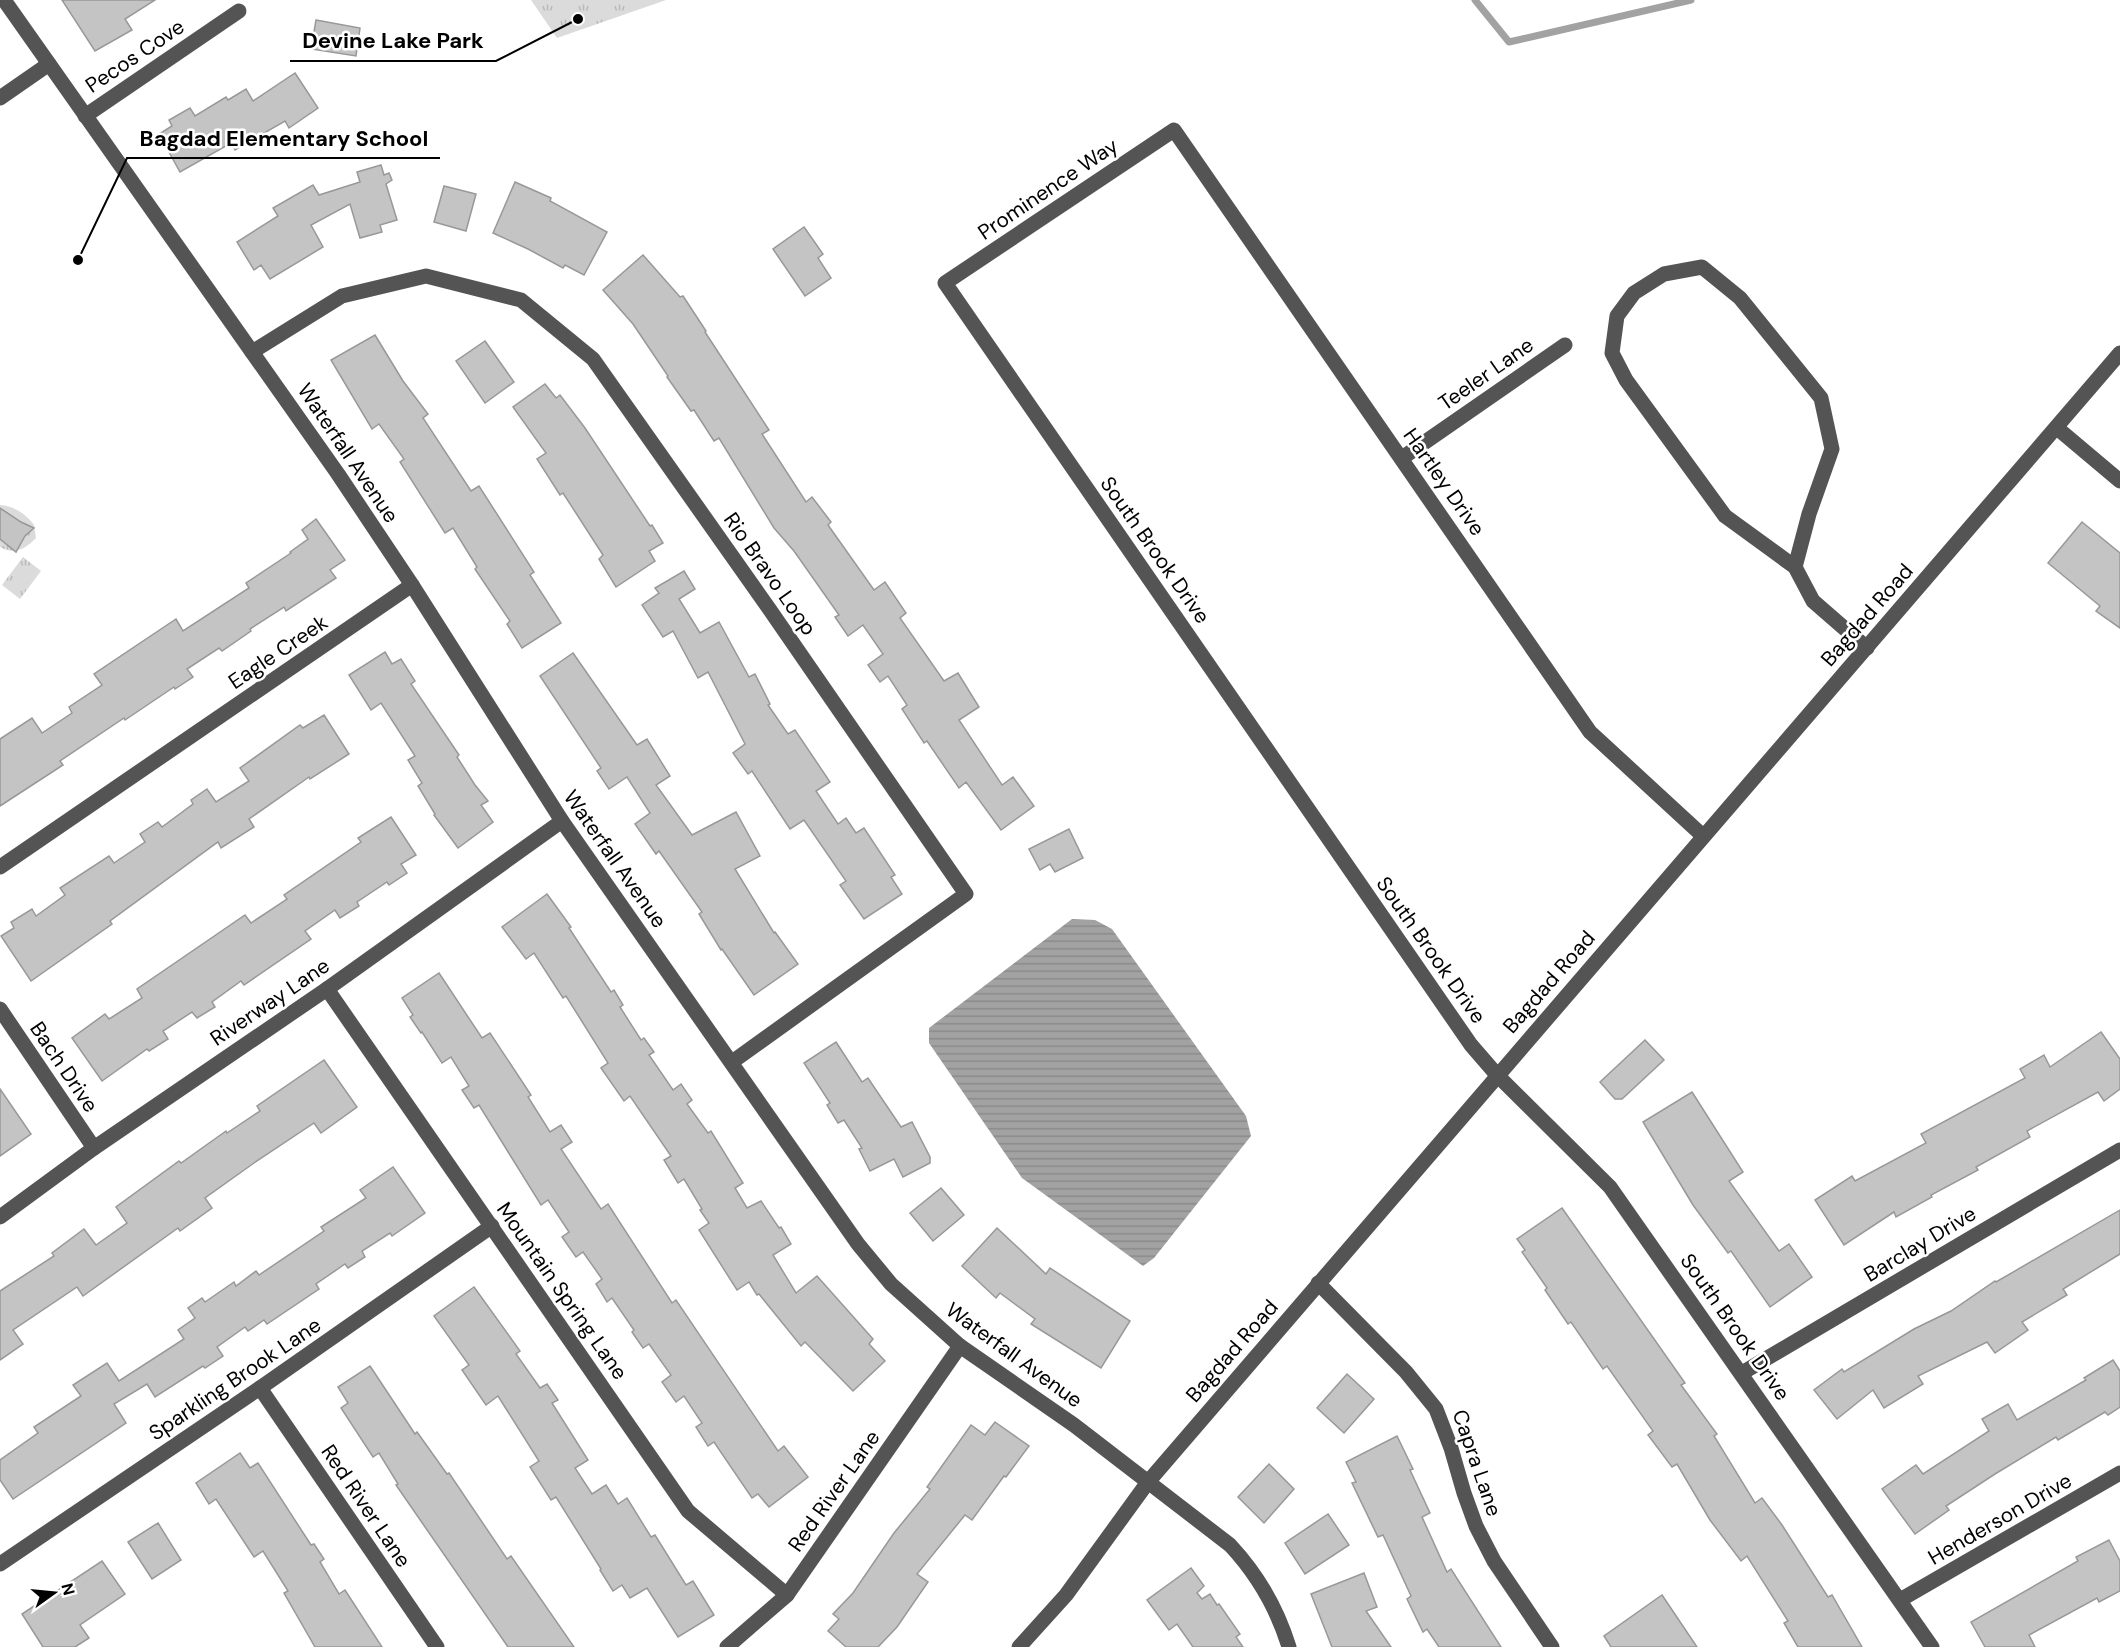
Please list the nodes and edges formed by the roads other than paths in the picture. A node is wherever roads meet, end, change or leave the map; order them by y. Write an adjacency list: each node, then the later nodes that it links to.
1 (4, 0): 3 (street, Waterfall Avenue)
2 (239, 11): 5 (street, Pecos Cove)
3 (49, 64): 4 (street); 5 (street, Waterfall Avenue)
4 (0, 98)
5 (85, 116): 9 (street, Waterfall Avenue)
6 (1174, 130): 7 (street, Prominence Way); 12 (street, Hartley Drive)
7 (945, 283): 23 (street, South Brook Drive)
8 (1565, 345): 12 (street, Teeler Lane)
9 (252, 352): 15 (street, Waterfall Avenue); 22 (street, Rio Bravo Loop)
10 (2120, 352): 11 (street, Bagdad Road)
11 (2057, 428): 13 (street); 16 (street, Bagdad Road)
12 (1402, 458): 18 (street, Hartley Drive)
13 (2120, 481)
14 (1795, 567): 14 (street); 16 (street)
15 (412, 585): 17 (street, Waterfall Avenue); 19 (street, Eagle Creek)
16 (1866, 648): 18 (street, Bagdad Road)
17 (562, 821): 20 (street, Riverway Lane); 22 (street, Waterfall Avenue)
18 (1703, 836): 23 (street, Bagdad Road)
19 (0, 867)
20 (327, 989): 24 (street, Riverway Lane); 27 (street, Mountain Spring Lane)
21 (0, 1009): 24 (street, Bach Drive)
22 (732, 1062): 29 (street, Waterfall Avenue)
23 (1497, 1075): 28 (street, Bagdad Road); 30 (street, South Brook Drive)
24 (94, 1148): 26 (street, Riverway Lane)
25 (2120, 1150): 30 (street, Barclay Drive)
26 (0, 1217)
27 (492, 1226): 31 (street, Sparkling Brook Lane); 35 (street, Mountain Spring Lane)
28 (1318, 1283): 33 (street, Bagdad Road); 41 (street, Capra Lane)
29 (960, 1346): 33 (street, Waterfall Avenue); 35 (street, Red River Lane)
30 (1742, 1373): 36 (street, South Brook Drive)
31 (260, 1388): 34 (street, Sparkling Brook Lane); 37 (street, Red River Lane)
32 (2120, 1473): 36 (street, Henderson Drive)
33 (1148, 1482): 39 (street, Bagdad Road); 40 (street, Waterfall Avenue)
34 (0, 1564)
35 (787, 1595): 38 (street, Red River Lane)
36 (1900, 1600): 42 (street, South Brook Drive)
37 (437, 1647)
38 (727, 1647)
39 (1019, 1647)
40 (1289, 1647)
41 (1552, 1647)
42 (1932, 1647)

